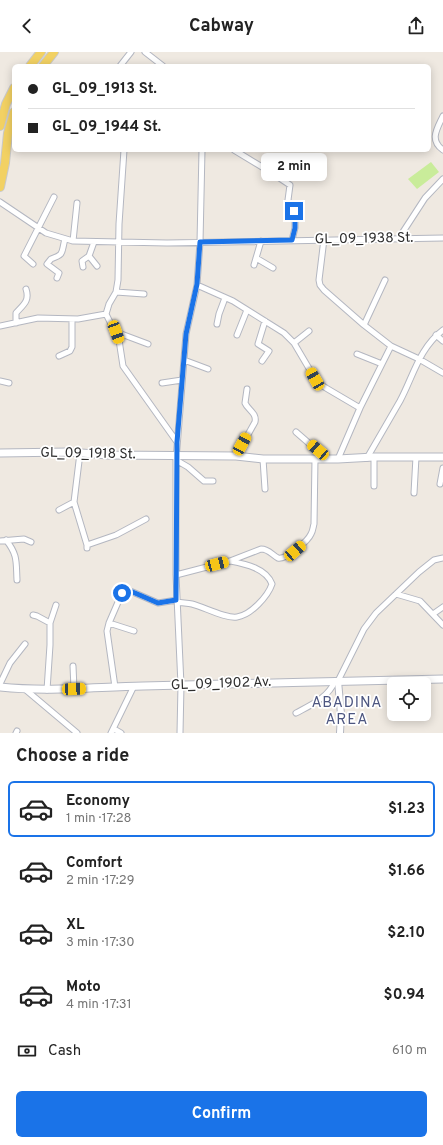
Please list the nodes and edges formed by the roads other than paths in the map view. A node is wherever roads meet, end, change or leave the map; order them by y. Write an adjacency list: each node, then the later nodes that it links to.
1 (41, 52): 5 (main road)
2 (54, 52): 6 (main road)
3 (131, 52): 7 (street)
4 (145, 52): 8 (street)
5 (32, 64)
6 (45, 64)
7 (122, 64)
8 (160, 64)
9 (12, 91): 10 (main road)
10 (3, 102): 13 (main road)
11 (443, 116): 15 (street)
12 (12, 119): 21 (main road)
13 (0, 126)
14 (431, 133): 15 (street)
15 (434, 135): 16 (street)
16 (443, 150)
17 (124, 152): 34 (street)
18 (202, 152): 35 (street)
19 (237, 152): 31 (street)
20 (443, 179): 26 (street)
21 (0, 186)
22 (54, 197): 25 (street)
23 (0, 202): 25 (street, GL_09_1938 St.)
24 (77, 203): 30 (street)
25 (38, 228): 28 (street, GL_09_1938 St.); 38 (street)
26 (399, 238): 27 (street, GL_09_1938 St.); 29 (street, GL_09_1938 St.)
27 (443, 238)
28 (65, 239): 30 (street, GL_09_1938 St.); 43 (street)
29 (324, 239): 31 (street, GL_09_1938 St.); 56 (street)
30 (73, 240): 33 (street, GL_09_1938 St.)
31 (292, 240): 32 (street, GL_09_1938 St.)
32 (261, 241): 35 (street, GL_09_1938 St.); 37 (street)
33 (94, 242): 34 (street, GL_09_1938 St.); 36 (street)
34 (118, 242): 35 (street, GL_09_1938 St.); 47 (street)
35 (200, 242): 45 (street)
36 (89, 256): 40 (street); 41 (street)
37 (256, 258): 39 (street); 42 (street)
38 (33, 264)
39 (254, 265)
40 (97, 266)
41 (84, 267)
42 (274, 268)
43 (57, 278)
44 (386, 280): 56 (street)
45 (197, 284): 49 (street); 70 (street)
46 (26, 290): 54 (street)
47 (116, 292): 48 (street); 51 (street)
48 (144, 294)
49 (225, 298): 50 (street); 55 (street)
50 (247, 310): 53 (street); 61 (street)
51 (106, 314): 52 (street); 60 (street)
52 (72, 319): 54 (street); 68 (street)
53 (264, 321): 64 (street); 71 (street)
54 (16, 323): 57 (street)
55 (217, 324)
56 (364, 325): 66 (street)
57 (0, 326)
58 (443, 330): 62 (street)
59 (309, 331): 64 (street)
60 (116, 332): 65 (street); 82 (street)
61 (238, 335)
62 (436, 335): 63 (street); 69 (street)
63 (443, 341)
64 (294, 342): 80 (street)
65 (148, 344)
66 (391, 346): 69 (street); 72 (street)
67 (357, 354): 72 (street)
68 (59, 356)
69 (419, 359): 74 (street); 86 (street)
70 (184, 360): 73 (street); 75 (street)
71 (262, 361)
72 (382, 364): 80 (street)
73 (208, 369)
74 (443, 374)
75 (182, 380): 78 (street); 82 (street)
76 (0, 381): 77 (street)
77 (9, 383)
78 (162, 383)
79 (247, 389): 85 (street)
80 (360, 408): 93 (street)
81 (296, 432): 92 (street)
82 (177, 442): 89 (street)
83 (0, 453): 84 (main road, GL_09_1918 St.)
84 (80, 453): 89 (main road, GL_09_1918 St.); 100 (street)
85 (236, 456): 89 (main road, GL_09_1918 St.); 90 (main road, GL_09_1918 St.)
86 (370, 457): 87 (main road, GL_09_1918 St.); 93 (main road, GL_09_1918 St.); 97 (street)
87 (416, 457): 88 (main road, GL_09_1918 St.); 99 (street)
88 (443, 457)
89 (177, 458): 95 (street); 107 (street)
90 (263, 459): 91 (main road, GL_09_1918 St.); 98 (street)
91 (315, 459): 92 (main road, GL_09_1918 St.); 106 (street)
92 (327, 459): 93 (main road, GL_09_1918 St.)
93 (338, 459)
94 (443, 468): 96 (street)
95 (213, 481)
96 (440, 484)
97 (374, 486)
98 (265, 488)
99 (414, 493)
100 (74, 502): 101 (street); 102 (street)
101 (59, 510)
102 (146, 518)
103 (3, 541): 104 (street); 108 (street)
104 (31, 542)
105 (443, 558): 109 (street)
106 (230, 561): 107 (street); 110 (street)
107 (176, 575): 110 (street)
108 (17, 580)
109 (396, 594): 113 (street); 122 (street)
110 (177, 601): 116 (street); 125 (street)
111 (56, 606): 115 (street)
112 (443, 607): 113 (street)
113 (434, 614): 117 (street)
114 (33, 615): 115 (street)
115 (50, 623): 130 (street)
116 (109, 623): 118 (street); 127 (street)
117 (443, 625)
118 (134, 631)
119 (24, 644): 123 (street)
120 (73, 666): 128 (street)
121 (443, 679): 122 (main road, GL_09_1902 Av.)
122 (336, 681): 125 (main road, GL_09_1902 Av.); 131 (street); 136 (street)
123 (0, 684)
124 (134, 686): 125 (main road, GL_09_1902 Av.); 127 (main road, GL_09_1902 Av.); 132 (street)
125 (181, 686): 135 (street)
126 (0, 687): 129 (main road, GL_09_1902 Av.)
127 (115, 687): 128 (main road, GL_09_1902 Av.)
128 (74, 689): 130 (main road, GL_09_1902 Av.)
129 (26, 690): 130 (main road, GL_09_1902 Av.); 133 (street)
130 (47, 690)
131 (296, 714)
132 (112, 731): 134 (street)
133 (78, 733)
134 (121, 733)
135 (180, 733)
136 (340, 733)

